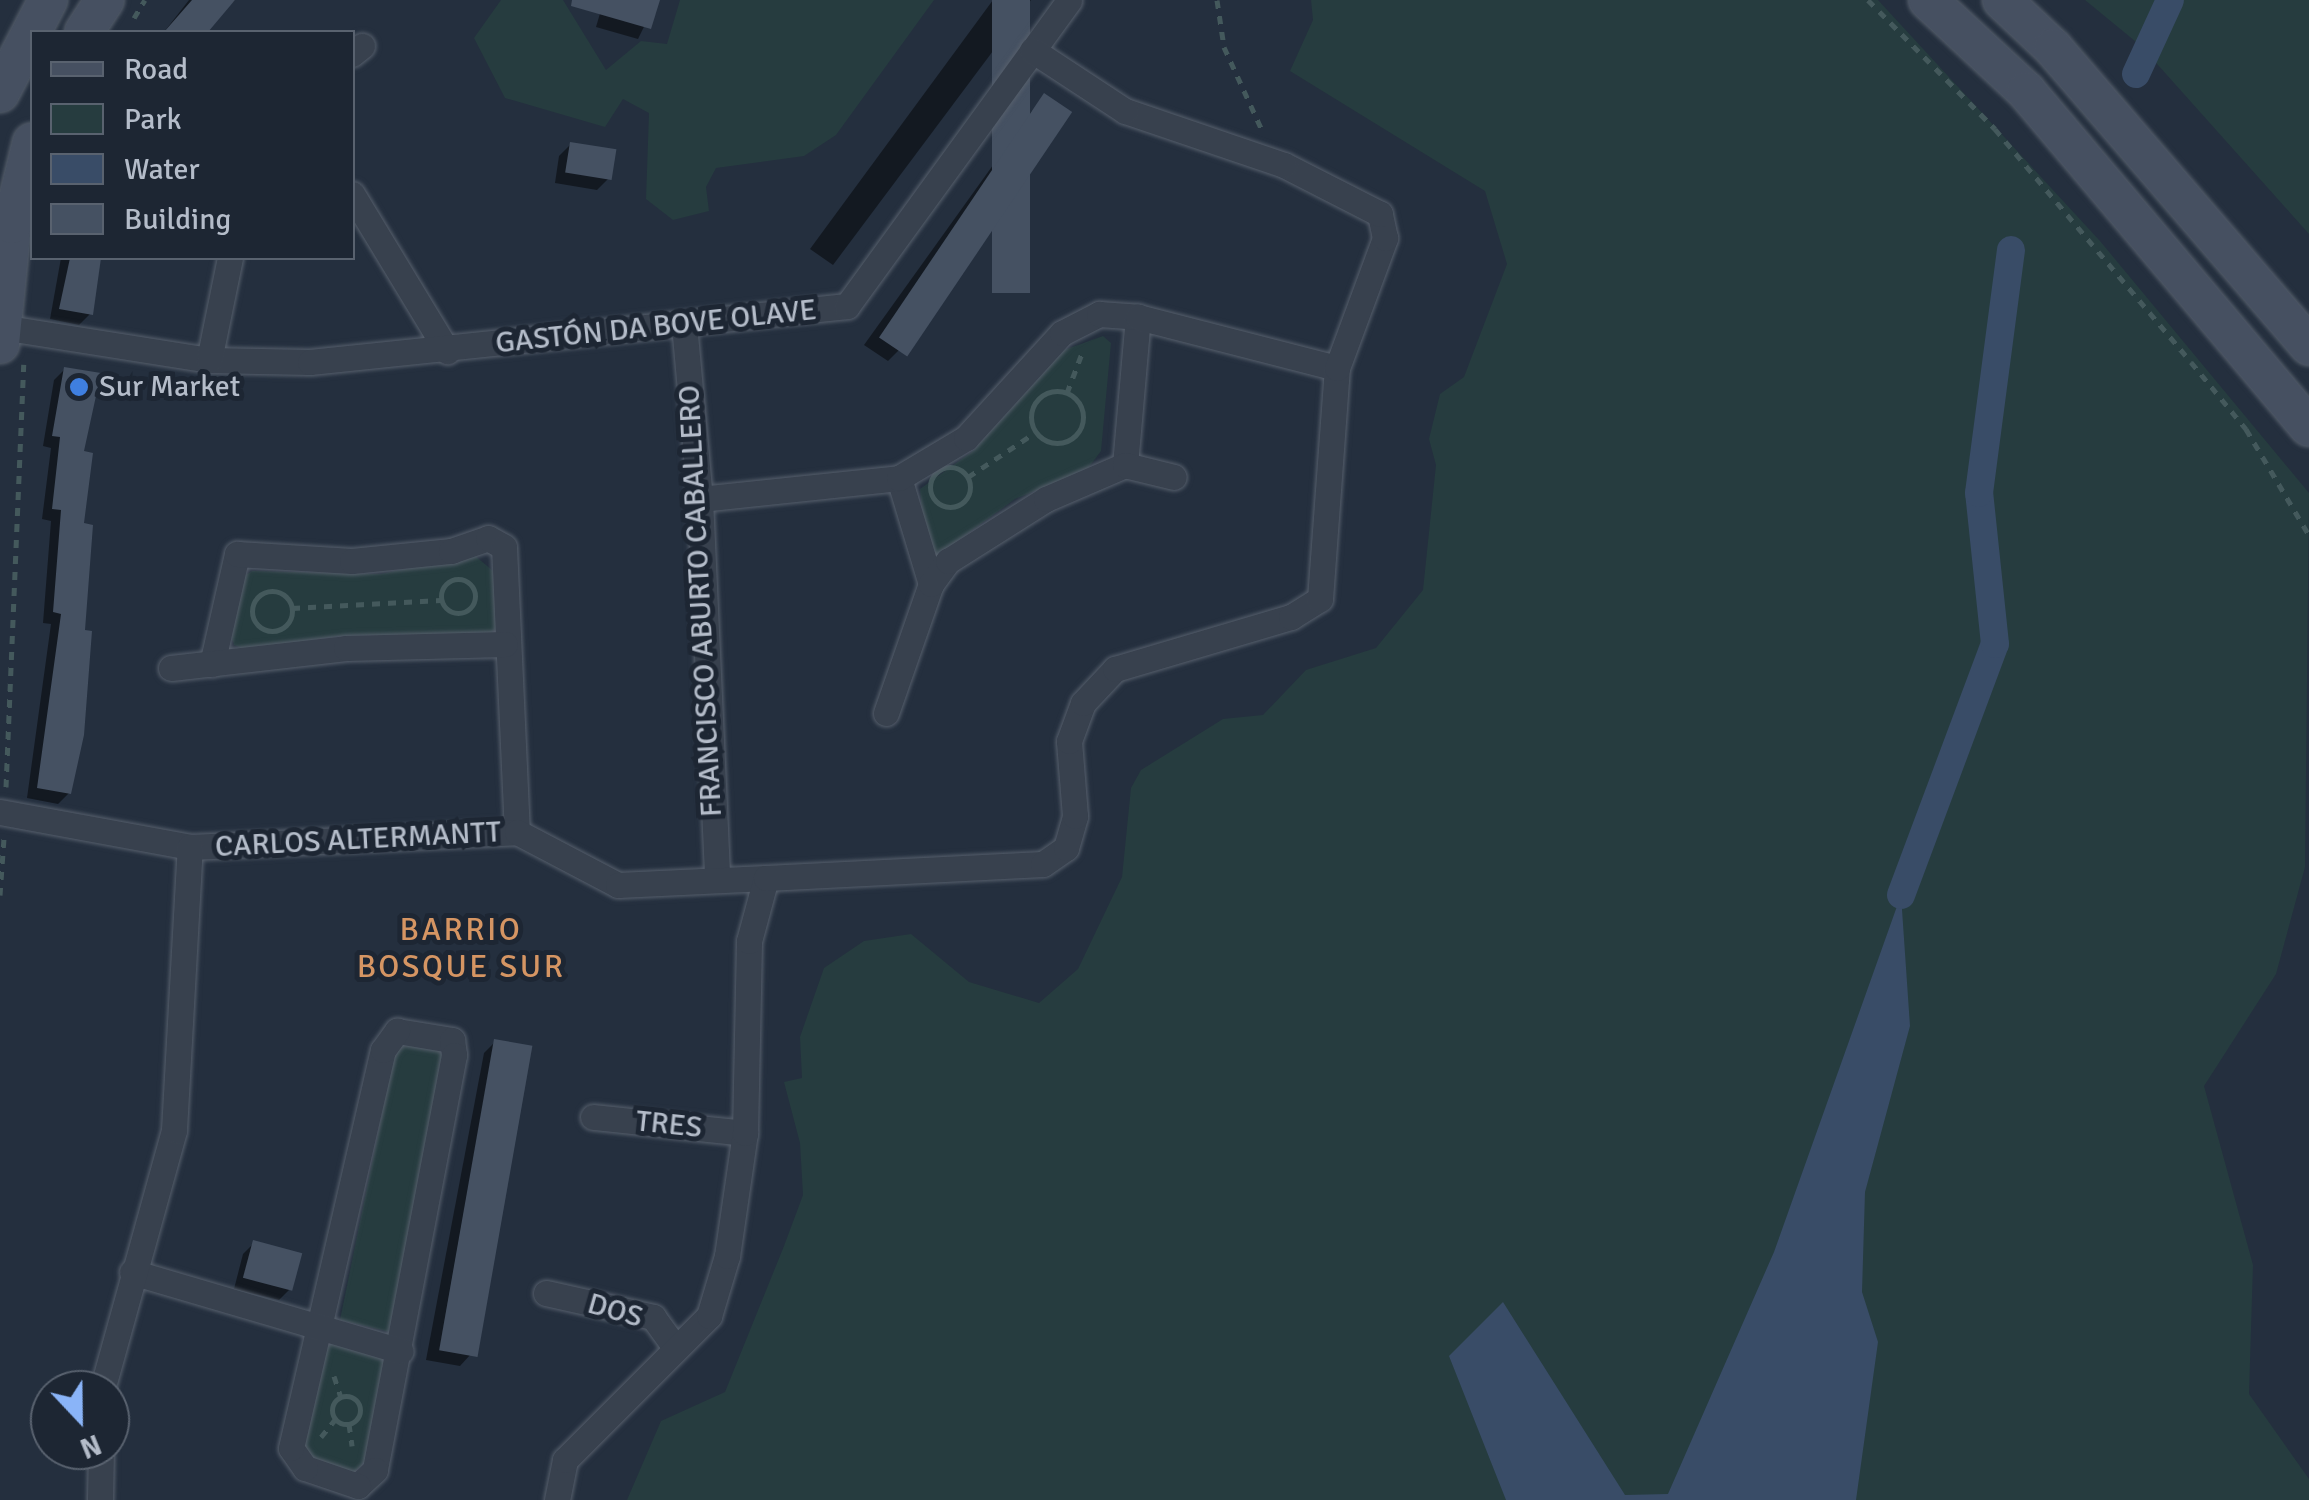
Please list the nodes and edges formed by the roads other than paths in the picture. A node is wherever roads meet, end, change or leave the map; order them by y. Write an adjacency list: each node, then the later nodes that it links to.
1 (48, 0): 6 (main road)
2 (105, 0): 7 (main road)
3 (1069, 0): 9 (street, GASTÓN DA BOVE OLAVE)
4 (1928, 0): 21 (main road)
5 (2002, 0): 17 (main road)
6 (33, 30)
7 (85, 30)
8 (30, 35): 10 (main road)
9 (1032, 50): 15 (street, GASTÓN DA BOVE OLAVE); 20 (street)
10 (0, 93)
11 (30, 150): 16 (main road)
12 (355, 199): 18 (street)
13 (230, 260): 19 (street)
14 (1138, 316): 20 (street); 22 (street); 23 (street)
15 (684, 324): 18 (street, GASTÓN DA BOVE OLAVE); 25 (street, FRANCISCO ABURTO CABALLERO)
16 (7, 333): 19 (street, GASTÓN DA BOVE OLAVE)
17 (2309, 346)
18 (447, 351): 19 (street, GASTÓN DA BOVE OLAVE)
19 (210, 360)
20 (1337, 368): 35 (street, CARLOS ALTERMANTT)
21 (2302, 417)
22 (1125, 465): 24 (street); 26 (street)
23 (899, 478): 25 (street); 26 (street)
24 (1174, 478)
25 (700, 499): 34 (street, FRANCISCO ABURTO CABALLERO)
26 (931, 584): 30 (street)
27 (504, 644): 28 (street); 28 (street); 32 (street)
28 (212, 664): 29 (street)
29 (171, 668)
30 (886, 713)
31 (2, 812): 33 (street, CARLOS ALTERMANTT)
32 (517, 832): 33 (street, CARLOS ALTERMANTT); 34 (street, CARLOS ALTERMANTT)
33 (190, 848): 38 (street)
34 (717, 878): 35 (street, CARLOS ALTERMANTT)
35 (766, 878): 37 (street)
36 (593, 1117): 37 (street, TRES)
37 (745, 1133): 41 (street)
38 (132, 1272): 40 (street); 43 (street)
39 (546, 1293): 41 (street, DOS)
40 (319, 1327): 42 (street); 42 (street); 42 (street)
41 (674, 1346): 46 (street)
42 (401, 1351)
43 (107, 1370)
44 (101, 1470): 45 (street)
45 (100, 1500)
46 (556, 1500)

